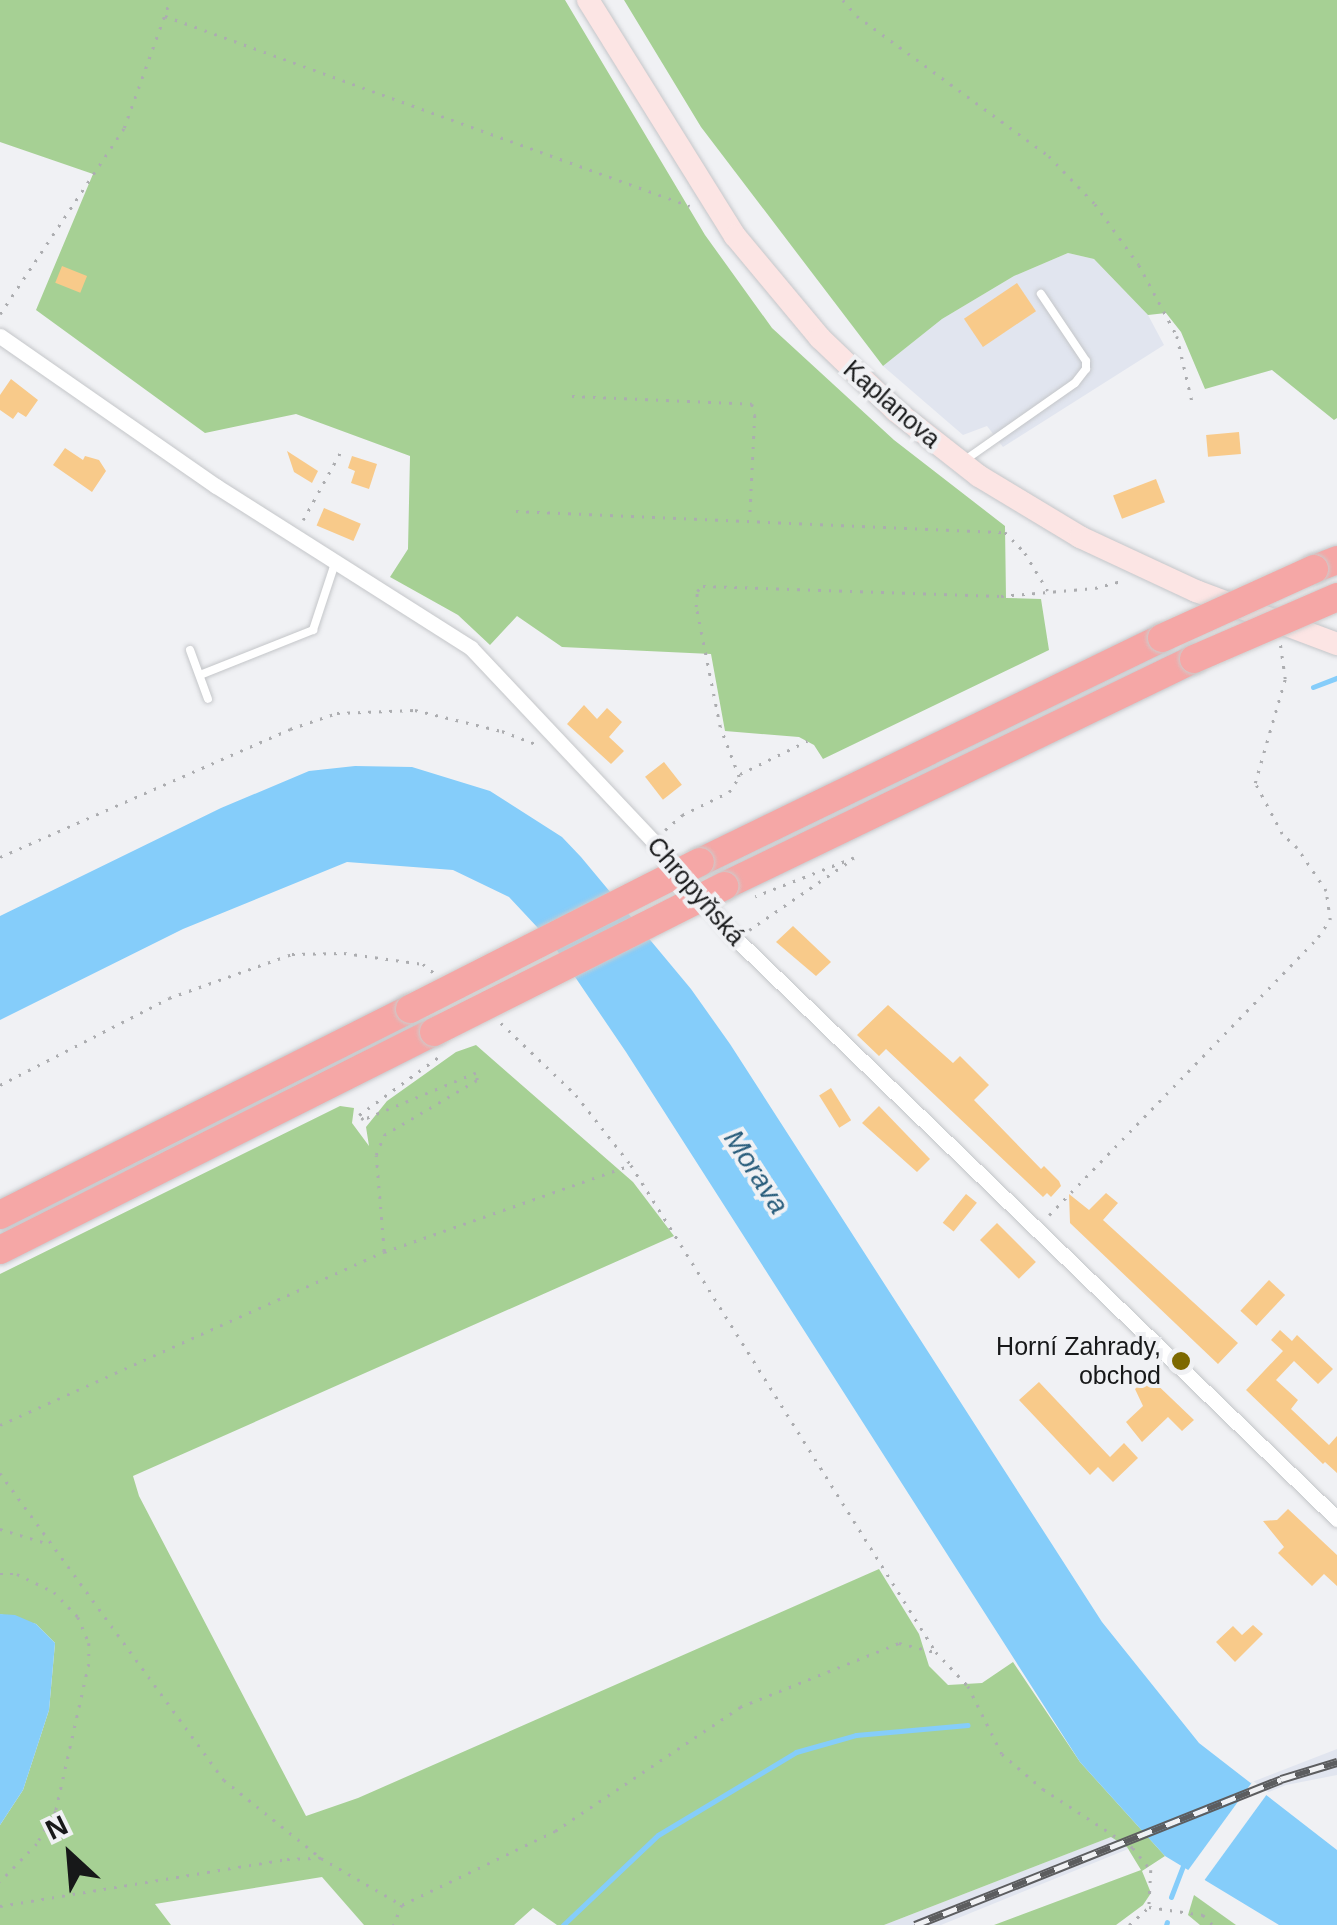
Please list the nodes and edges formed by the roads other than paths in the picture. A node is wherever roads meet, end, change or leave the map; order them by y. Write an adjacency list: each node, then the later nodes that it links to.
1 (588, 0): 4 (main road, Kaplanova)
2 (1041, 294): 4 (lane)
3 (0, 336): 5 (street, Chropyňská)
4 (962, 463): 8 (main road, Kaplanova)
5 (336, 560): 10 (lane); 14 (street, Chropyňská)
6 (1326, 564): 12 (highway, bridge)
7 (1337, 597): 13 (highway, bridge)
8 (1337, 644)
9 (190, 650): 10 (lane)
10 (200, 674): 11 (lane)
11 (208, 699)
12 (0, 1215)
13 (0, 1250)
14 (1337, 1518)

